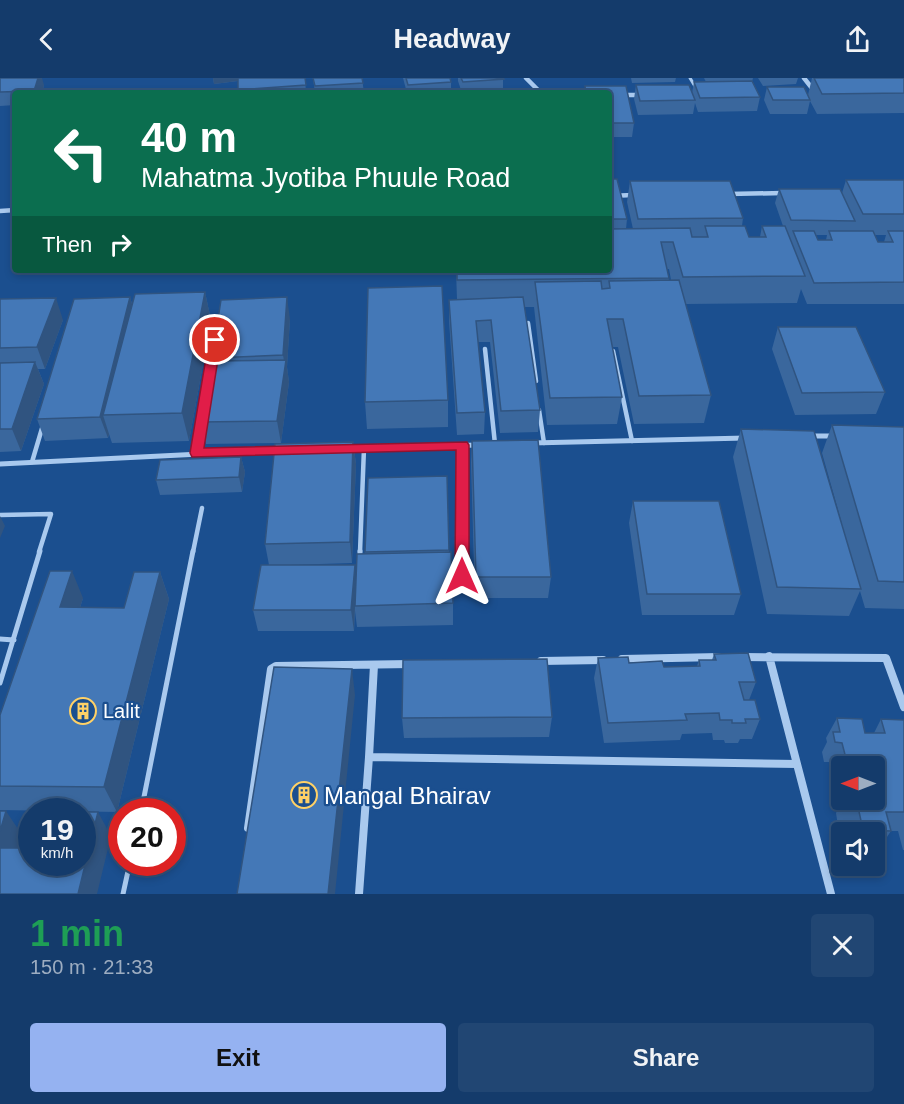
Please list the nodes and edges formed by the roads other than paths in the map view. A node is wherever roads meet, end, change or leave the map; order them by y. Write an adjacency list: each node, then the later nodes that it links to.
1 (526, 78): 4 (street)
2 (690, 78): 10 (lane)
3 (804, 78): 7 (street)
4 (538, 90)
5 (827, 92): 7 (street)
6 (804, 93): 7 (street)
7 (816, 93)
8 (612, 95): 9 (street)
9 (644, 95)
10 (701, 95)
11 (786, 193): 12 (street)
12 (727, 194)
13 (644, 195): 14 (street)
14 (612, 196)
15 (218, 317): 36 (lane)
16 (528, 323): 19 (lane)
17 (484, 350): 28 (lane)
18 (613, 351): 26 (lane)
19 (537, 388)
20 (538, 399): 27 (lane)
21 (45, 418): 37 (lane)
22 (806, 436): 23 (street); 24 (street); 34 (lane)
23 (839, 436)
24 (794, 437)
25 (748, 438): 26 (street)
26 (632, 441): 27 (street)
27 (544, 443): 30 (street)
28 (495, 444): 29 (street); 31 (street)
29 (504, 444)
30 (524, 444)
31 (462, 445): 33 (street); 42 (lane)
32 (342, 448): 33 (street)
33 (364, 448): 41 (lane)
34 (809, 448)
35 (286, 450): 36 (street)
36 (197, 453): 37 (street)
37 (32, 462): 38 (street)
38 (0, 464)
39 (202, 508): 53 (lane)
40 (0, 515): 44 (lane)
41 (360, 569)
42 (462, 576)
43 (0, 639): 44 (lane)
44 (14, 640): 49 (lane)
45 (769, 656): 46 (street); 50 (street); 52 (street)
46 (530, 661)
47 (422, 664): 48 (street)
48 (374, 665): 51 (street); 54 (street)
49 (0, 683)
50 (904, 706)
51 (369, 757): 52 (street); 57 (street)
52 (797, 764): 58 (street)
53 (144, 798)
54 (247, 836)
55 (127, 876): 56 (lane)
56 (123, 894)
57 (359, 894)
58 (831, 894)

